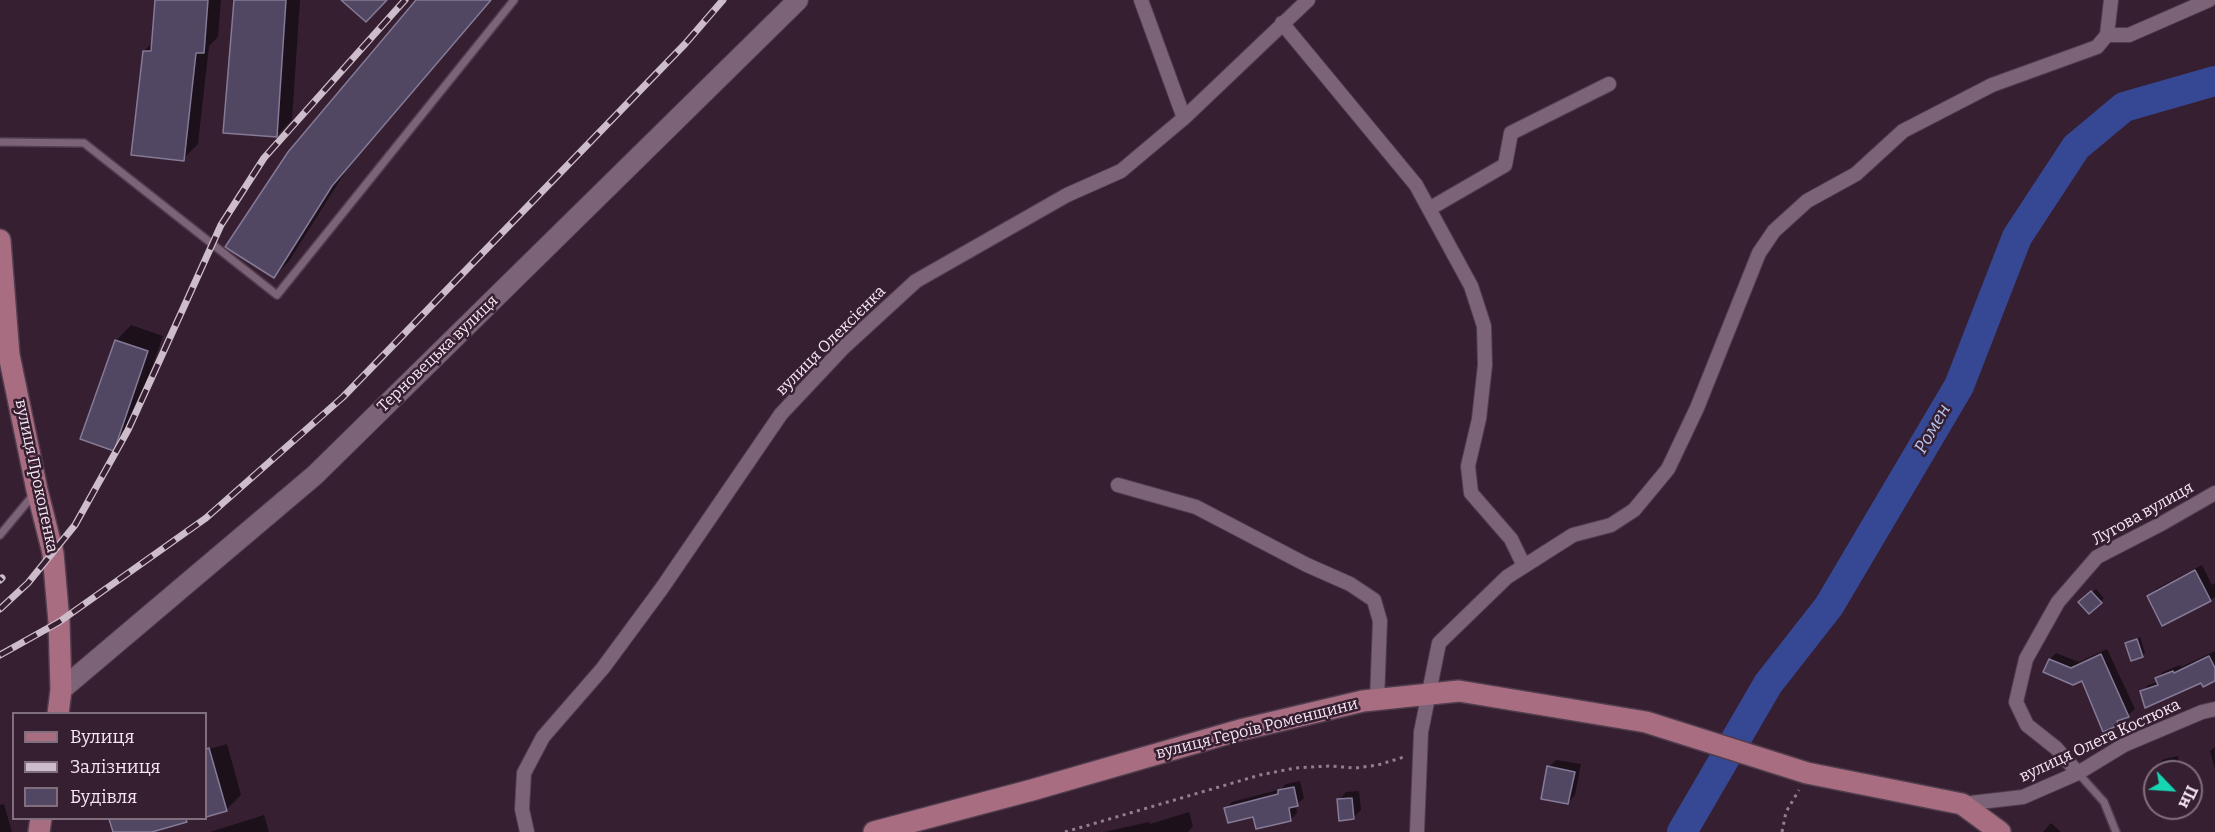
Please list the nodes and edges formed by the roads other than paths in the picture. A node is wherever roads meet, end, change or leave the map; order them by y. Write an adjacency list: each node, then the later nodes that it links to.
1 (514, 0): 11 (lane)
2 (798, 0): 19 (main road, Терновецька вулиця)
3 (1141, 0): 10 (street)
4 (1308, 0): 7 (street, вулиця Олексієнка)
5 (2111, 0): 8 (street)
6 (2209, 0): 8 (street)
7 (1282, 23): 10 (street, вулиця Олексієнка); 12 (street)
8 (2107, 35): 18 (street)
9 (1609, 84): 12 (street)
10 (1184, 118): 26 (street, вулиця Олексієнка)
11 (0, 142)
12 (1429, 209): 18 (street)
13 (0, 240): 15 (main road, вулиця Прокопенка)
14 (1118, 485): 21 (street)
15 (37, 490): 17 (lane); 19 (main road, вулиця Прокопенка)
16 (2215, 493): 24 (street, Лугова вулиця)
17 (0, 535)
18 (1524, 566): 20 (street)
19 (61, 690): 23 (main road, вулиця Прокопенка)
20 (1427, 694): 21 (main road, вулиця Героїв Роменщини); 25 (main road, вулиця Героїв Роменщини); 28 (street)
21 (1377, 700): 27 (main road, вулиця Героїв Роменщини)
22 (2215, 709): 24 (street, вулиця Олега Костюка)
23 (58, 712)
24 (2078, 773): 25 (street, вулиця Олега Костюка); 30 (lane)
25 (1962, 804): 29 (main road)
26 (527, 832)
27 (874, 832)
28 (1417, 832)
29 (2000, 832)
30 (2116, 832)

